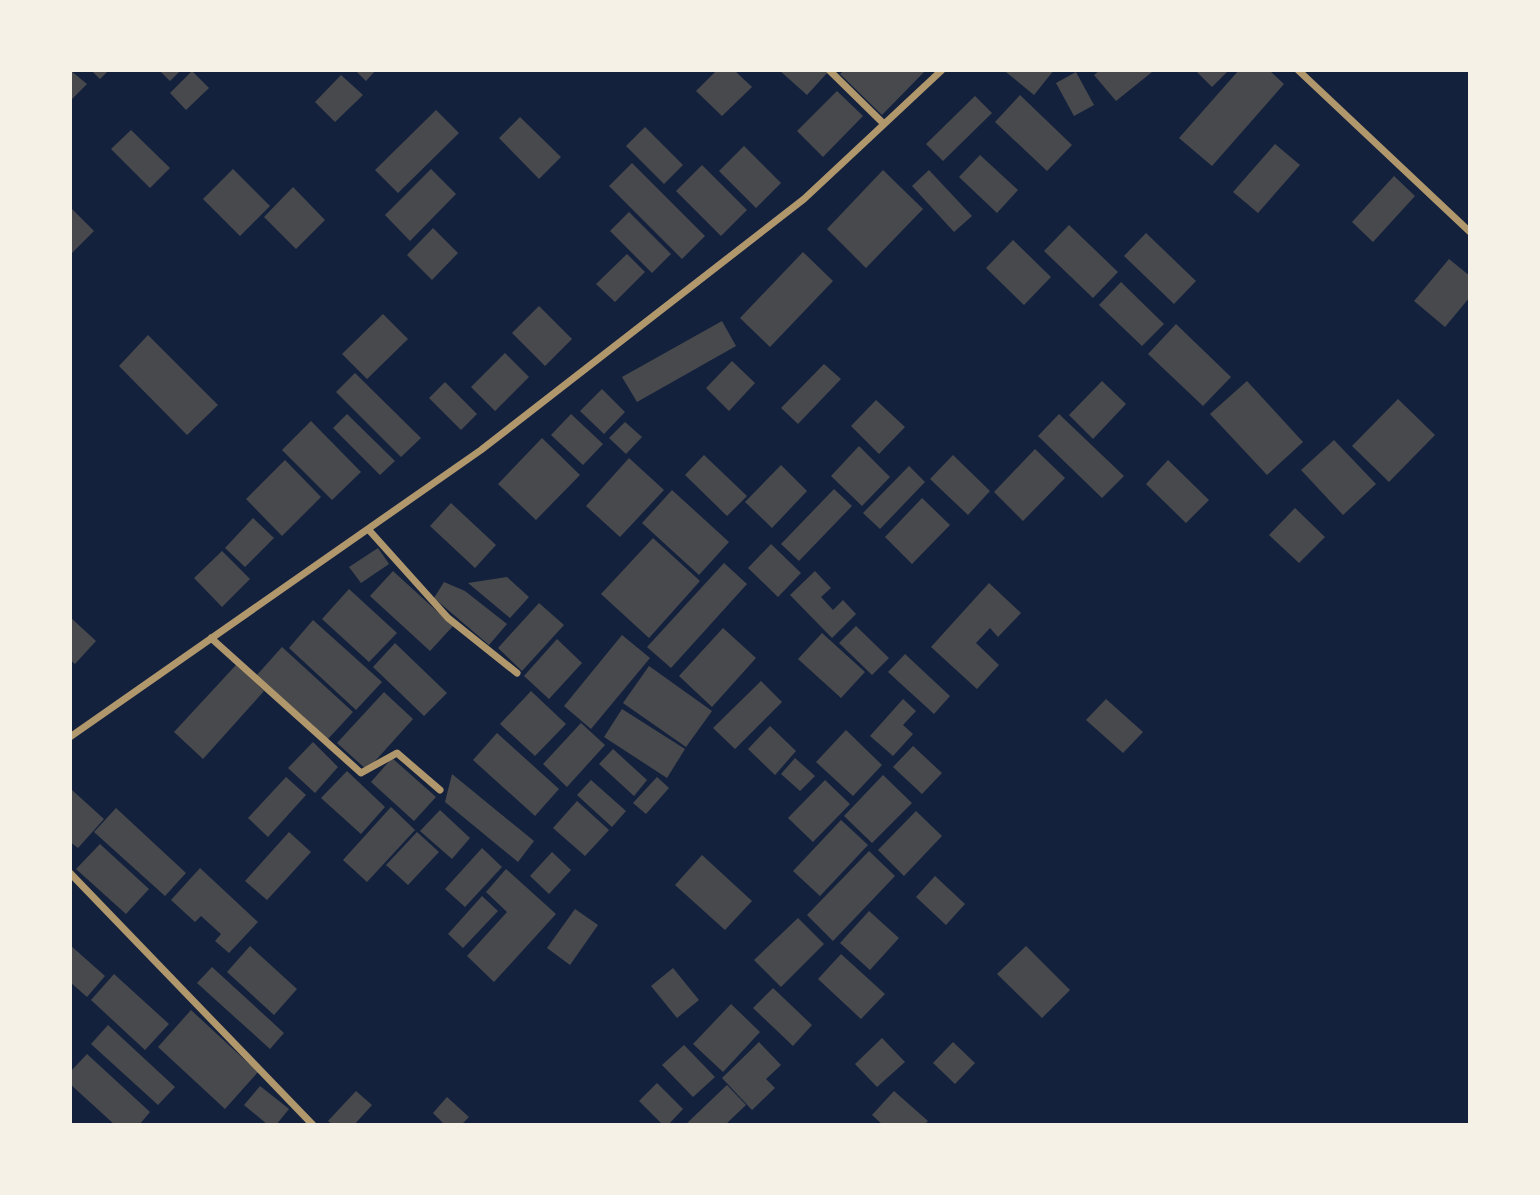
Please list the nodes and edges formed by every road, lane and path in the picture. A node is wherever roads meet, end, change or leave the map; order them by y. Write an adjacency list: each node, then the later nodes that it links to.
1 (829, 70): 4 (street)
2 (942, 70): 4 (street)
3 (1298, 70): 5 (street)
4 (884, 124): 6 (street)
5 (1470, 232)
6 (368, 529): 7 (street); 8 (street)
7 (211, 638): 9 (street); 10 (street)
8 (517, 673)
9 (70, 737)
10 (440, 790)
11 (70, 873): 12 (street)
12 (313, 1125)

